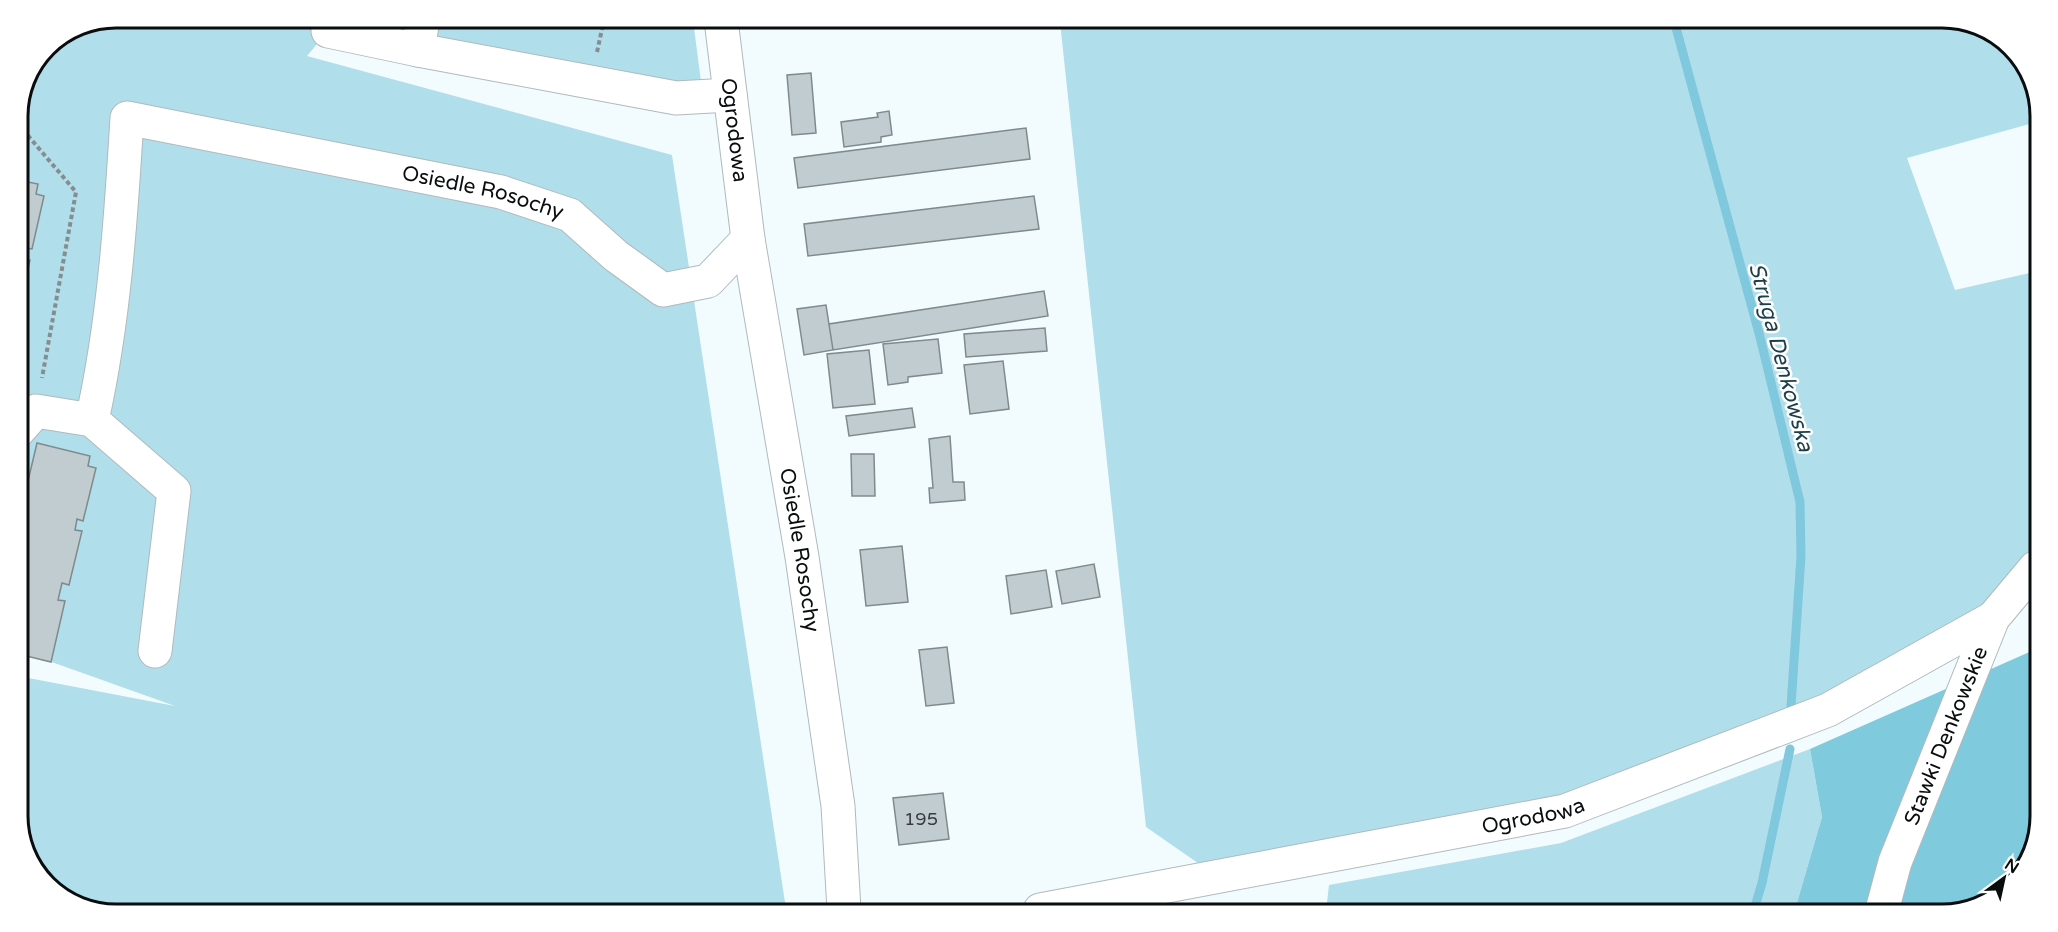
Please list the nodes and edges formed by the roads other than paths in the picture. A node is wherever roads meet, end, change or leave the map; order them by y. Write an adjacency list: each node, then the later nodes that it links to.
1 (722, 28): 4 (street, Ogrodowa)
2 (328, 31): 3 (street)
3 (421, 35): 4 (street)
4 (730, 95): 5 (street, Ogrodowa)
5 (748, 239): 6 (street, Osiedle Rosochy); 11 (street, Osiedle Rosochy)
6 (92, 420): 7 (street); 10 (street)
7 (29, 421)
8 (2030, 574): 9 (street, Stawki Denkowskie)
9 (1993, 618): 12 (street, Ogrodowa); 13 (street, Stawki Denkowskie)
10 (155, 651)
11 (844, 904)
12 (1072, 904)
13 (1884, 904)

